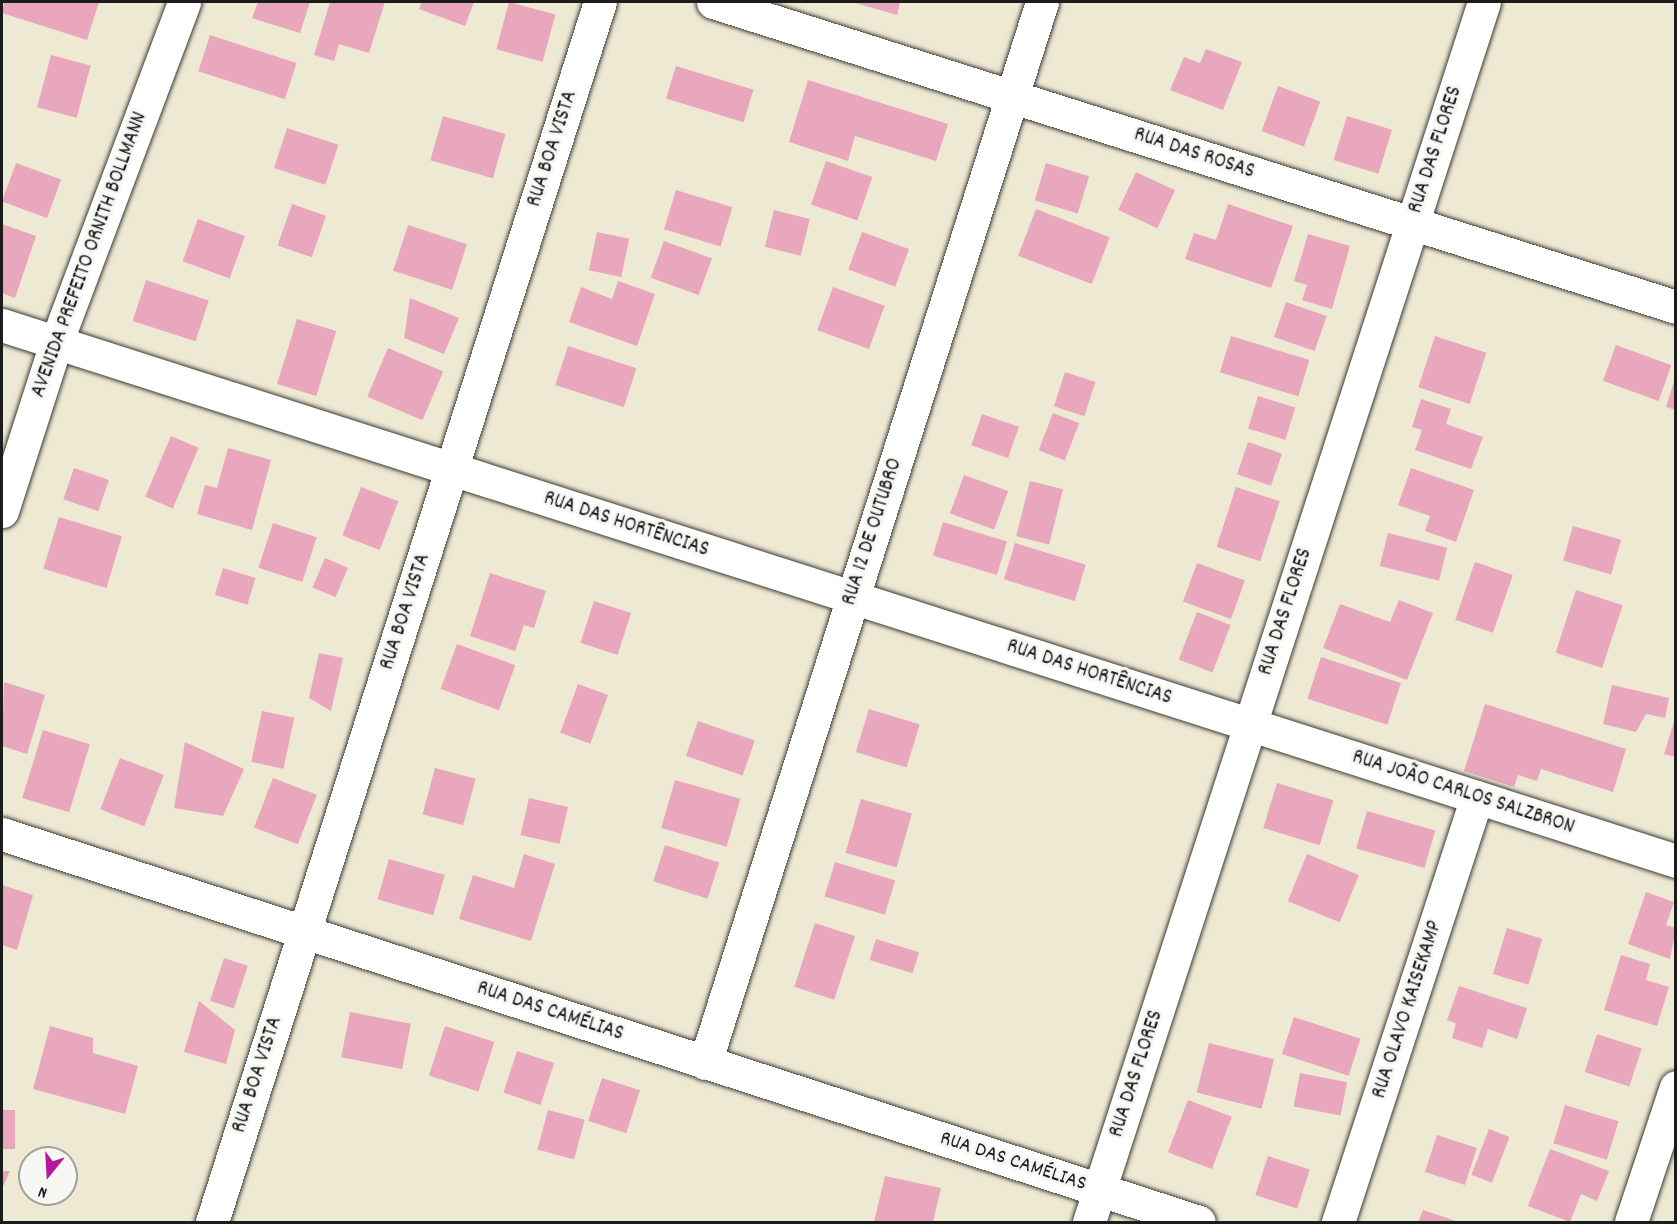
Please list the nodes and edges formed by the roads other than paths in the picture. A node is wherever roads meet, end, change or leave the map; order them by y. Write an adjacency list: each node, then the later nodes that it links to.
1 (184, 2): 10 (street, AVENIDA PREFEITO ORNITH BOLLMANN)
2 (600, 2): 11 (street, RUA BOA VISTA)
3 (713, 2): 6 (street, RUA DAS ROSAS)
4 (1042, 2): 6 (street, RUA 12 DE OUTUBRO)
5 (1484, 2): 7 (street, RUA DAS FLORES)
6 (1012, 96): 7 (street, RUA DAS ROSAS); 13 (street, RUA 12 DE OUTUBRO)
7 (1412, 223): 8 (street, RUA DAS ROSAS); 14 (street, RUA DAS FLORES)
8 (1676, 307)
9 (2, 325): 10 (street, RUA DAS HORTÊNCIAS)
10 (56, 343): 11 (street, RUA DAS HORTÊNCIAS); 12 (street, AVENIDA PREFEITO ORNITH BOLLMANN)
11 (452, 469): 13 (street, RUA DAS HORTÊNCIAS); 18 (street, RUA BOA VISTA)
12 (2, 511)
13 (853, 598): 14 (street, RUA DAS HORTÊNCIAS); 19 (street, RUA 12 DE OUTUBRO)
14 (1250, 725): 15 (street, RUA JOÃO CARLOS SALZBRON); 21 (street, RUA DAS FLORES)
15 (1477, 797): 17 (street, RUA JOÃO CARLOS SALZBRON); 25 (street, RUA OLAVO KAISEKAMP)
16 (2, 834): 18 (street, RUA DAS CAMÉLIAS)
17 (1676, 861)
18 (304, 932): 19 (street, RUA DAS CAMÉLIAS); 22 (street, RUA BOA VISTA)
19 (705, 1063): 21 (street, RUA DAS CAMÉLIAS)
20 (1676, 1087): 26 (street)
21 (1099, 1190): 23 (street, RUA DAS FLORES); 24 (street, RUA DAS CAMÉLIAS)
22 (212, 1222)
23 (1089, 1222)
24 (1199, 1222)
25 (1338, 1222)
26 (1631, 1222)

